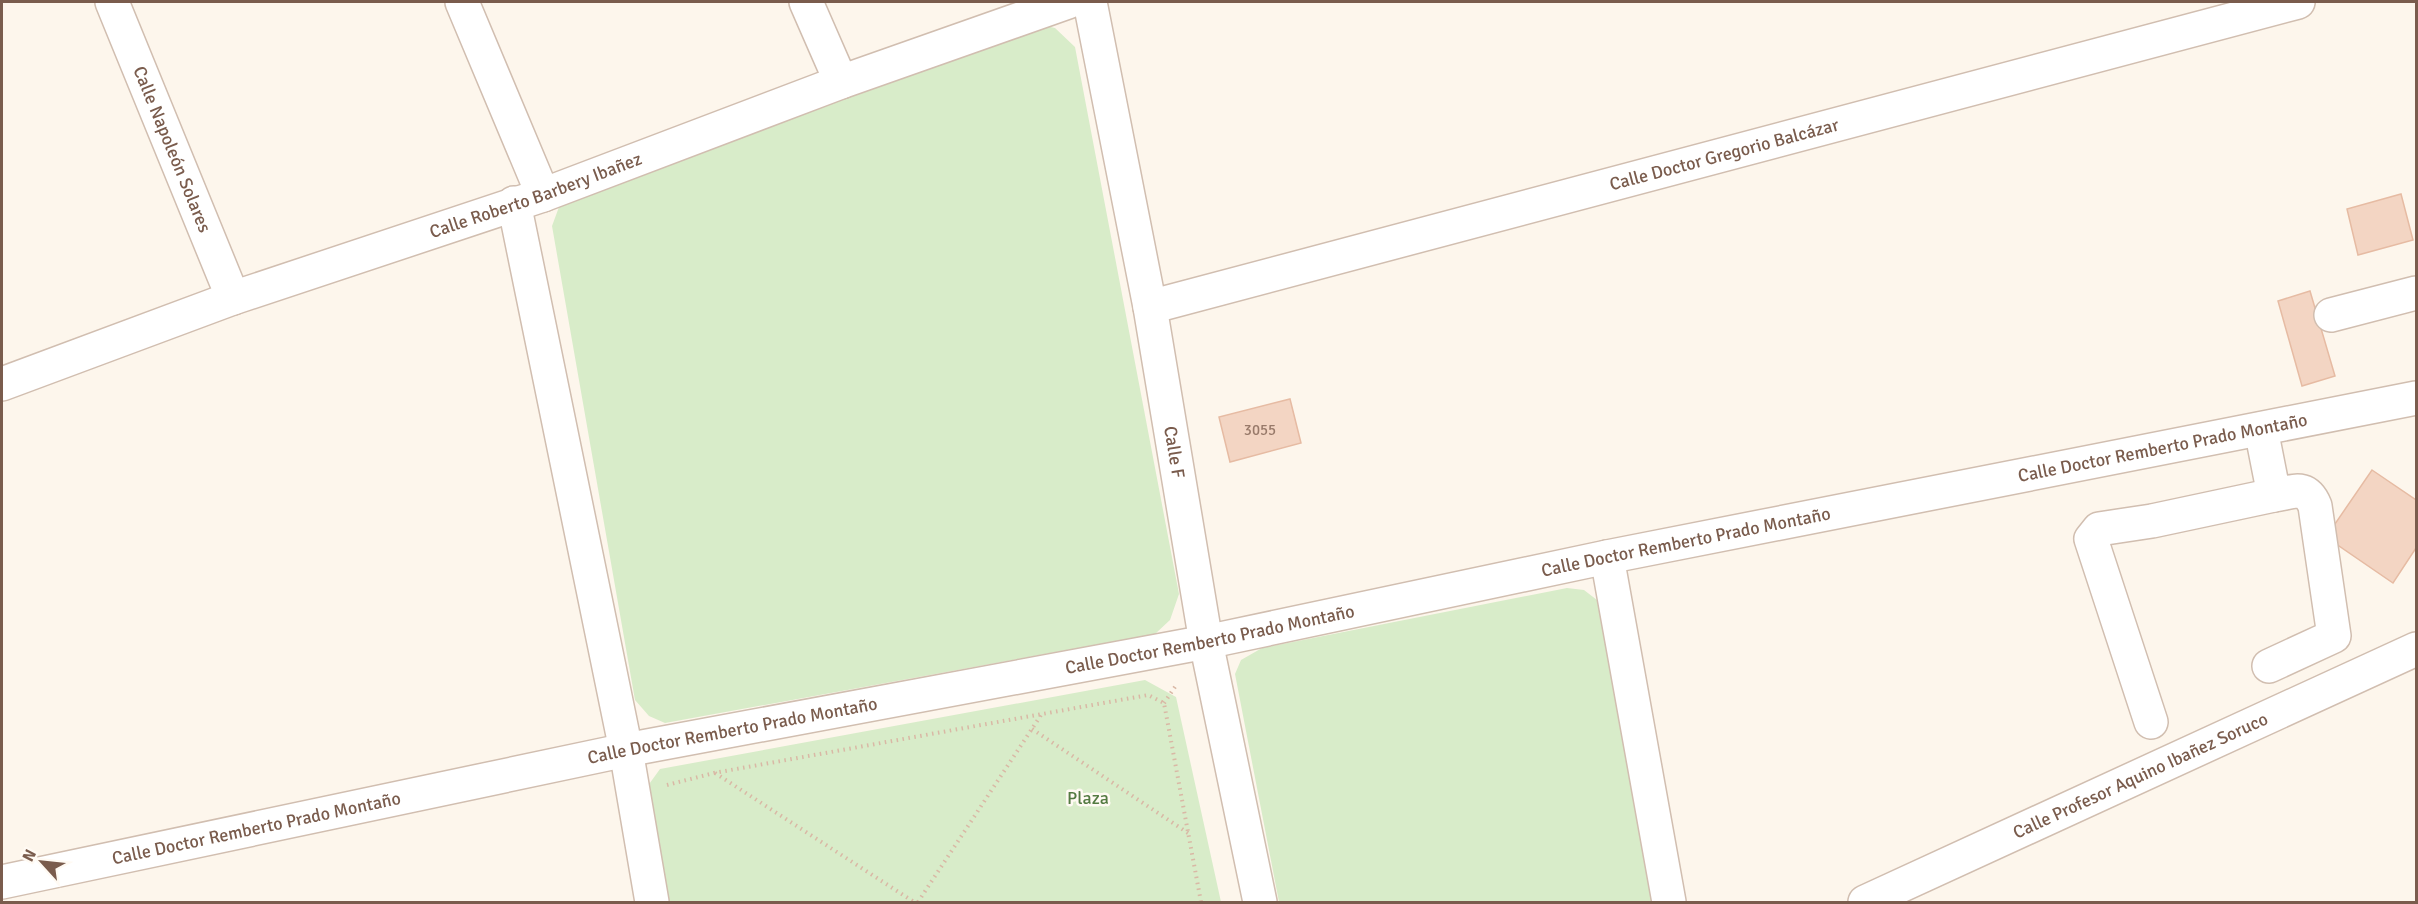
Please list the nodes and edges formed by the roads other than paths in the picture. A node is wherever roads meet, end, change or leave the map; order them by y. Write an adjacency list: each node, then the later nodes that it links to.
1 (112, 2): 10 (street, Calle Napoleón Solares)
2 (462, 2): 8 (street)
3 (806, 2): 7 (street)
4 (1068, 2): 7 (street, Calle Roberto Barbery Ibañez)
5 (1090, 2): 11 (street, Calle F)
6 (2298, 2): 11 (street, Calle Doctor Gregorio Balcázar)
7 (841, 81): 8 (street, Calle Roberto Barbery Ibañez)
8 (529, 199): 10 (street, Calle Roberto Barbery Ibañez); 24 (street)
9 (2416, 293): 12 (street)
10 (233, 298): 13 (street, Calle Roberto Barbery Ibañez)
11 (1150, 307): 18 (street, Calle F)
12 (2331, 315)
13 (2, 384)
14 (2416, 398): 15 (street, Calle Doctor Remberto Prado Montaño)
15 (2260, 429): 16 (street); 17 (street, Calle Doctor Remberto Prado Montaño)
16 (2274, 495): 20 (street); 23 (street)
17 (1606, 556): 18 (street, Calle Doctor Remberto Prado Montaño); 28 (street)
18 (1206, 642): 24 (street, Calle Doctor Remberto Prado Montaño); 27 (street, Calle F)
19 (2416, 649): 22 (street, Calle Profesor Aquino Ibañez Soruco)
20 (2299, 652): 21 (street); 22 (street)
21 (2269, 666)
22 (2313, 696): 29 (street, Calle Profesor Aquino Ibañez Soruco)
23 (2151, 722)
24 (626, 750): 25 (street, Calle Doctor Remberto Prado Montaño); 26 (street)
25 (2, 882)
26 (652, 903)
27 (1260, 903)
28 (1669, 903)
29 (1865, 903)

